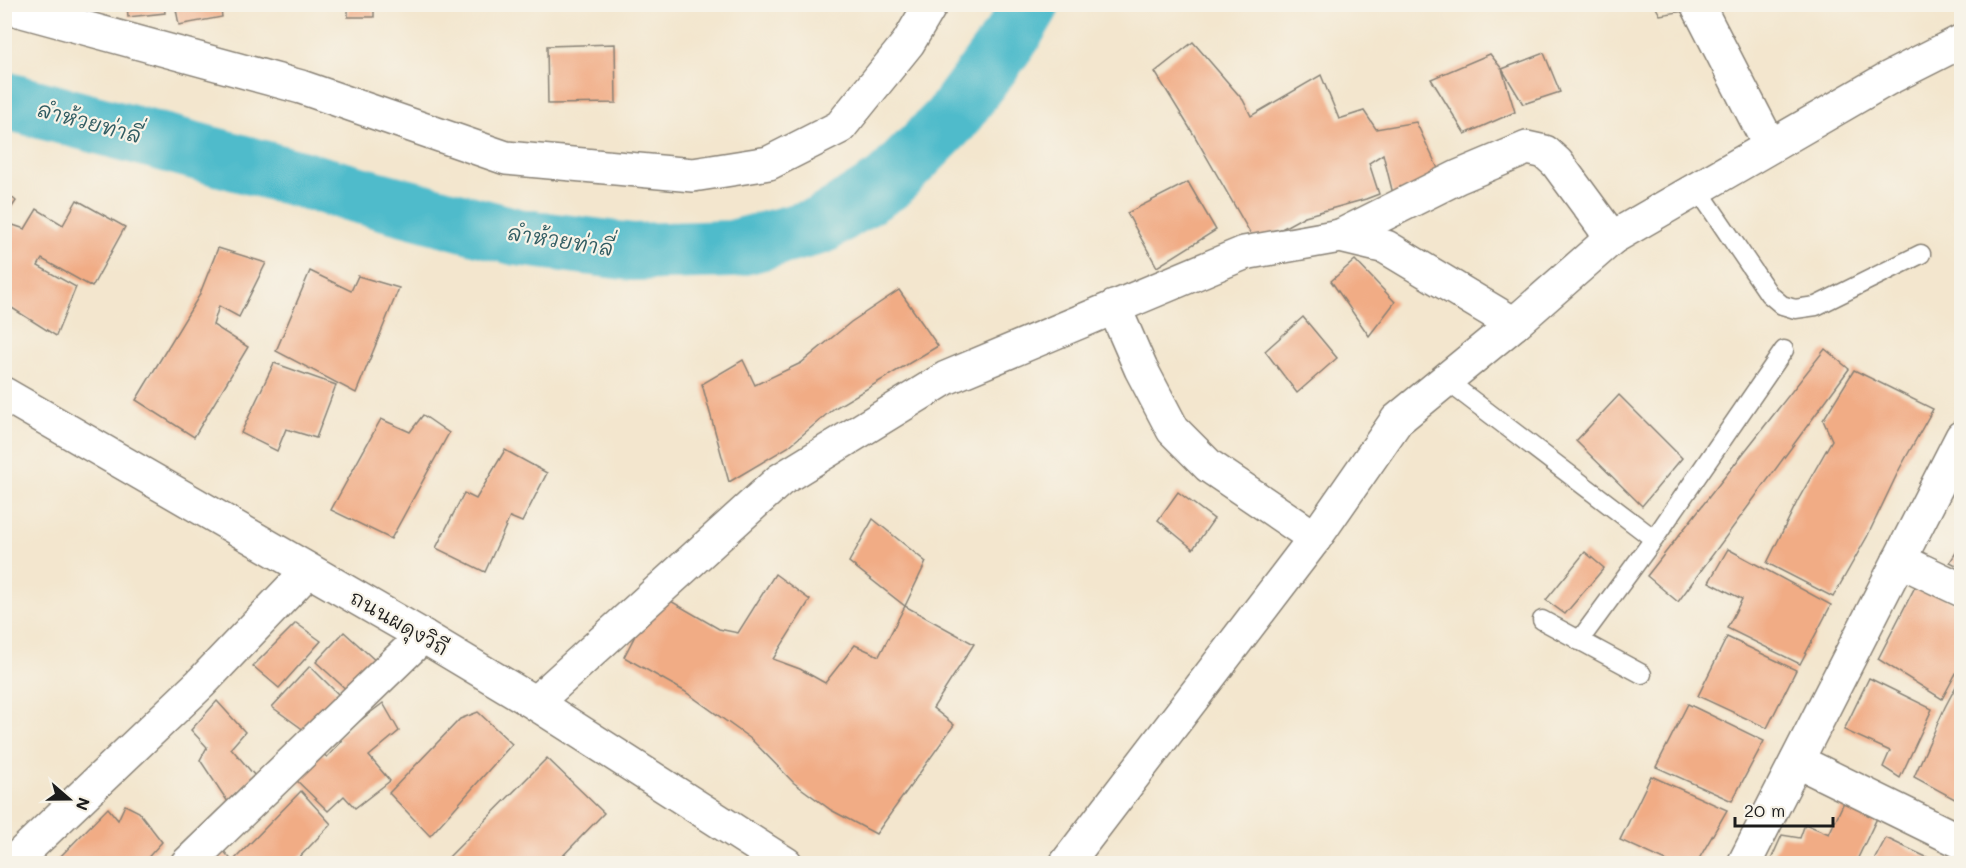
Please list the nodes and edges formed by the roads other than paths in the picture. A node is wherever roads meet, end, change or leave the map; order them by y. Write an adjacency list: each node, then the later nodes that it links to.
1 (931, 4): 3 (street)
2 (1697, 4): 5 (street)
3 (4, 6)
4 (1962, 41): 5 (street)
5 (1770, 146): 6 (street)
6 (1697, 188): 8 (street); 9 (lane)
7 (1340, 236): 8 (street); 10 (street); 11 (street)
8 (1612, 238): 11 (street)
9 (1921, 254)
10 (1114, 307): 16 (street); 25 (street)
11 (1514, 324): 13 (street)
12 (1784, 350): 17 (lane)
13 (1447, 381): 16 (street); 17 (lane)
14 (4, 394): 19 (street, ถนนผดุงวิถี)
15 (1962, 436): 18 (street)
16 (1315, 538): 31 (street)
17 (1654, 539): 23 (lane)
18 (1899, 560): 20 (street); 26 (street)
19 (308, 571): 22 (street, ถนนผดุงวิถี); 28 (street)
20 (1962, 590)
21 (1542, 620): 23 (lane)
22 (423, 636): 25 (street, ถนนผดุงวิถี); 29 (street)
23 (1579, 640): 24 (lane)
24 (1642, 674)
25 (536, 703): 30 (street, ถนนผดุงวิถี)
26 (1797, 761): 27 (street); 32 (street)
27 (1962, 842)
28 (11, 864)
29 (187, 864)
30 (786, 864)
31 (1066, 864)
32 (1744, 864)

